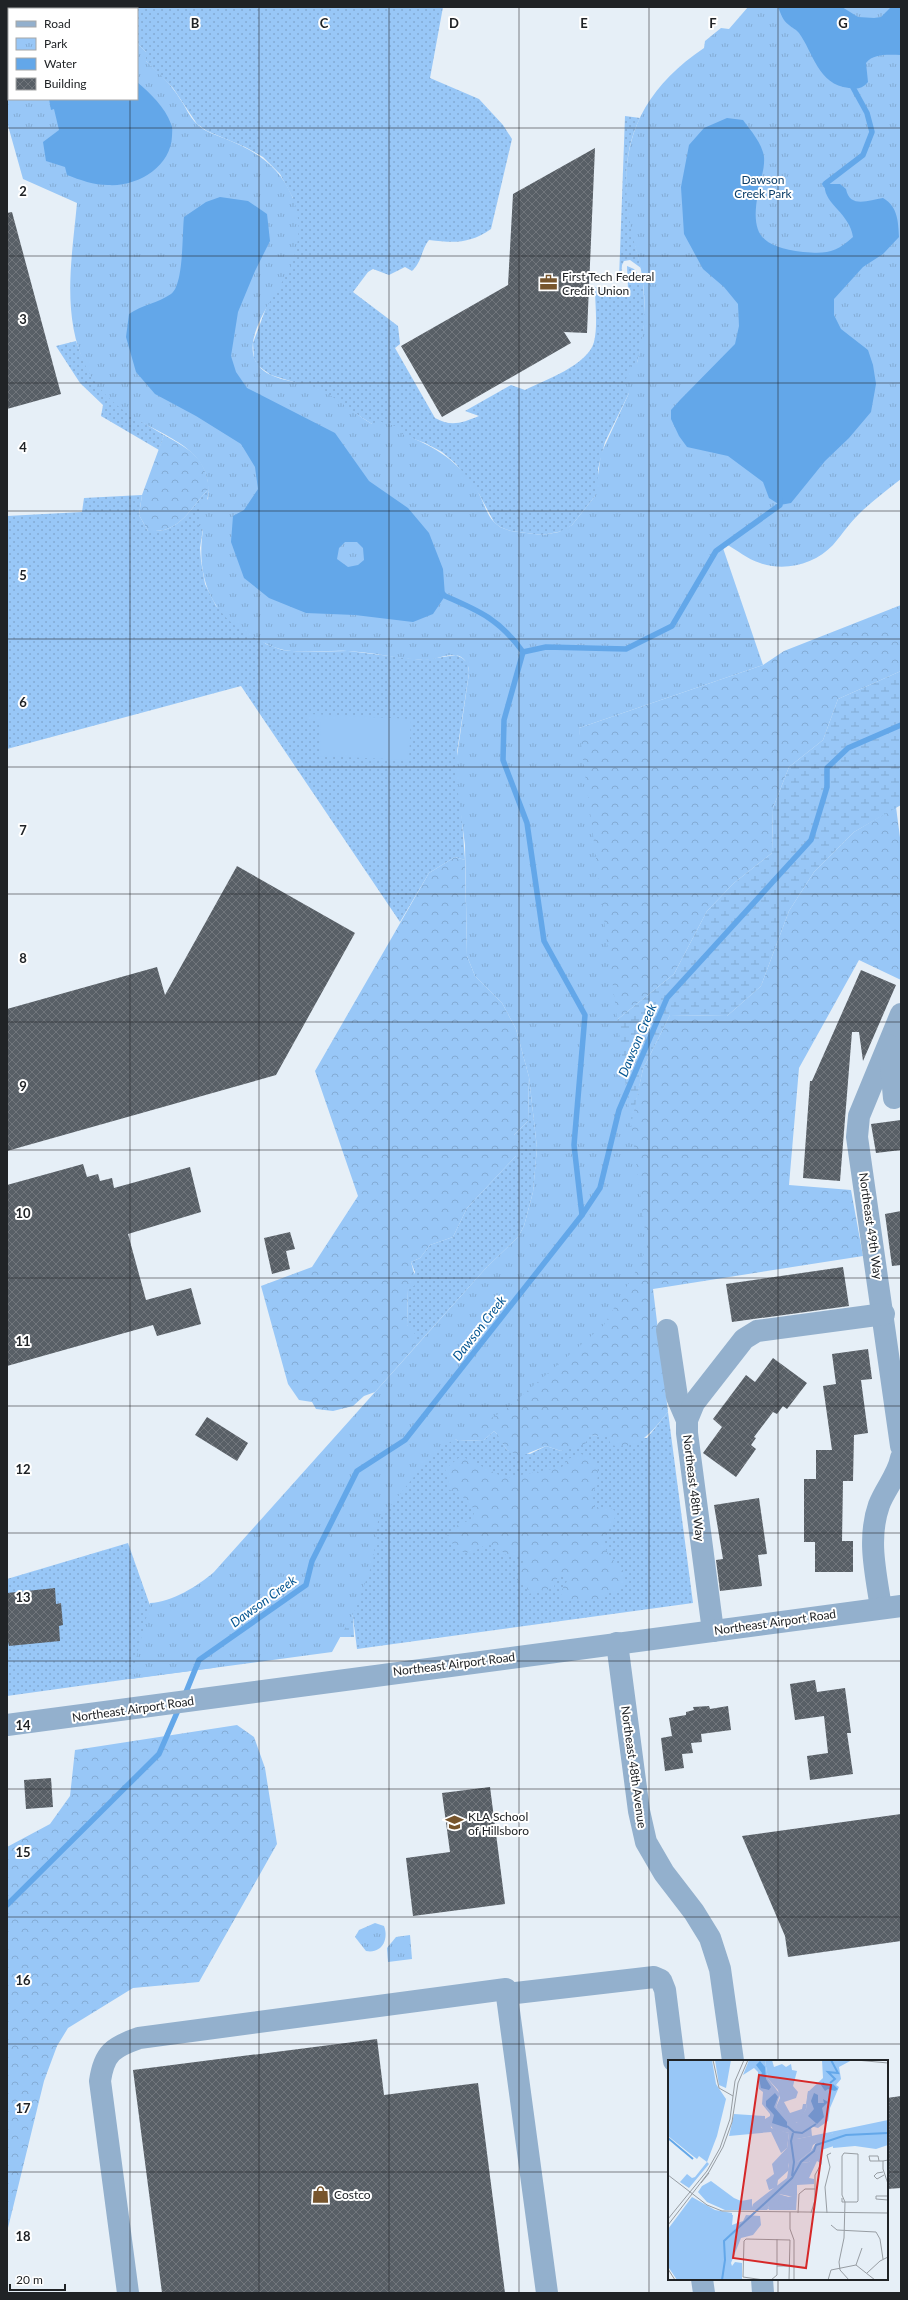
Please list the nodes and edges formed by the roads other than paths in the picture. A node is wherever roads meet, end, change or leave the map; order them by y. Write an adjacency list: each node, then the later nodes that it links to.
1 (901, 1014): 2 (street, Northeast 49th Way)
2 (889, 1043): 3 (street, Northeast 49th Way); 4 (street)
3 (870, 1086): 4 (street); 5 (street, Northeast 49th Way)
4 (898, 1099)
5 (884, 1314): 7 (street, Northeast 48th Way); 8 (street, Northeast 49th Way)
6 (667, 1330): 7 (street)
7 (687, 1420): 12 (street, Northeast 48th Way)
8 (901, 1446)
9 (901, 1458): 10 (street)
10 (896, 1485): 11 (street)
11 (891, 1607): 12 (street, Northeast Airport Road)
12 (713, 1631): 13 (street, Northeast Airport Road)
13 (617, 1644): 14 (street, Northeast Airport Road); 17 (street, Northeast 48th Avenue)
14 (7, 1725)
15 (507, 1994): 16 (street); 20 (street); 21 (street)
16 (674, 2060)
17 (733, 2060)
18 (702, 2280): 22 (street)
19 (762, 2280): 23 (street)
20 (128, 2293)
21 (547, 2293)
22 (704, 2293)
23 (763, 2293)

